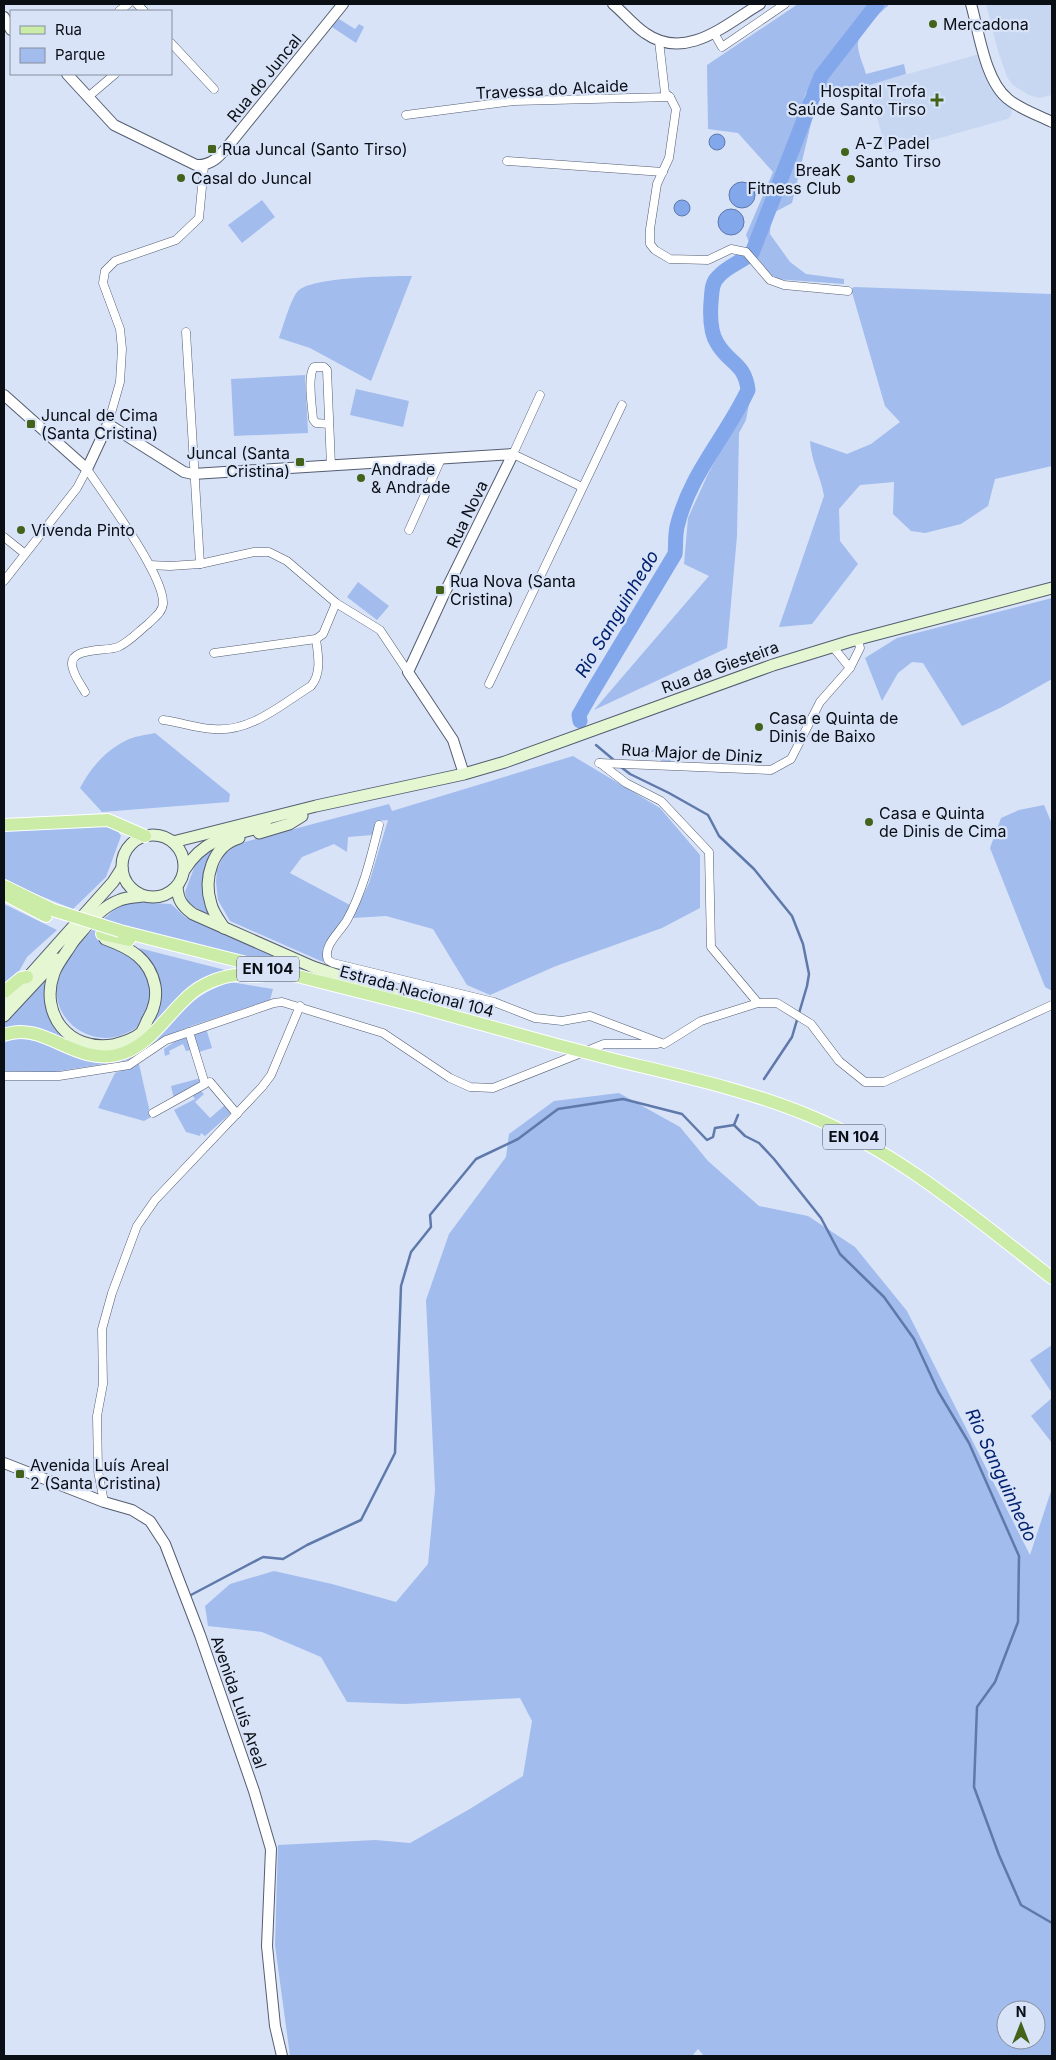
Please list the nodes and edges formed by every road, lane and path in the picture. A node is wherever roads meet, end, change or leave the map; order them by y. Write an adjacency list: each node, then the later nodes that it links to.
1 (343, 4): 19 (street, Rua do Juncal)
2 (613, 4): 8 (street)
3 (760, 4): 7 (street)
4 (786, 4): 7 (street)
5 (971, 4): 17 (street)
6 (977, 4): 16 (street)
7 (714, 33): 8 (street)
8 (659, 41): 14 (street)
9 (172, 44): 12 (street)
10 (68, 75): 13 (street)
11 (113, 75): 13 (street)
12 (214, 89)
13 (88, 97): 19 (street)
14 (670, 97): 15 (street, Travessa do Alcaide); 20 (street)
15 (406, 114)
16 (1052, 116)
17 (1052, 122)
18 (507, 161): 20 (street)
19 (204, 166): 26 (street)
20 (663, 172): 21 (street)
21 (848, 291)
22 (186, 332): 32 (street)
23 (4, 395): 31 (street)
24 (540, 395): 28 (street, Rua Nova)
25 (622, 405): 33 (street)
26 (108, 424): 31 (street); 32 (street)
27 (329, 424): 27 (street); 30 (street)
28 (513, 454): 29 (street); 33 (street); 47 (street, Rua Nova)
29 (441, 459): 30 (street); 34 (street)
30 (331, 466): 32 (street)
31 (87, 469): 36 (street); 38 (street)
32 (193, 474): 37 (street)
33 (582, 487): 48 (street)
34 (409, 530)
35 (4, 537): 36 (street)
36 (24, 554): 39 (street)
37 (200, 564): 38 (street); 41 (street)
38 (150, 565): 49 (street)
39 (4, 581)
40 (1052, 588): 43 (main road, Rua da Giesteira)
41 (336, 603): 42 (street); 47 (street)
42 (316, 639): 45 (street); 50 (street)
43 (858, 639): 44 (main road, Rua da Giesteira); 46 (street, Rua Major de Diniz)
44 (833, 647): 46 (street); 51 (main road, Rua da Giesteira)
45 (214, 653)
46 (850, 668): 73 (street, Rua Major de Diniz)
47 (408, 672): 51 (street)
48 (489, 684)
49 (85, 692)
50 (163, 720)
51 (464, 774): 52 (main road, Rua da Giesteira)
52 (402, 788): 53 (main road); 57 (main road)
53 (302, 816): 59 (main road); 67 (main road)
54 (4, 825): 56 (main road)
55 (379, 825): 82 (street)
56 (145, 836): 57 (main road); 58 (main road)
57 (173, 842): 59 (main road)
58 (122, 868): 63 (main road); 71 (main road)
59 (185, 868): 61 (main road)
60 (4, 886): 66 (main road, Estrada Nacional 104 / EN 104)
61 (177, 887): 63 (main road); 67 (main road)
62 (4, 894): 65 (main road, Estrada Nacional 104 / EN 104)
63 (144, 896): 69 (main road)
64 (4, 900): 65 (main road)
65 (21, 904): 66 (main road, Estrada Nacional 104 / EN 104)
66 (52, 914): 68 (main road, Estrada Nacional 104 / EN 104); 77 (main road, Estrada Nacional 104 / EN 104, bridge)
67 (224, 928): 77 (main road)
68 (102, 934): 69 (main road); 70 (main road, Estrada Nacional 104 / EN 104)
69 (74, 940): 78 (main road)
70 (265, 975): 79 (main road, Estrada Nacional 104 / EN 104); 81 (main road)
71 (27, 977): 72 (main road); 74 (main road)
72 (4, 992)
73 (758, 1003): 75 (street); 82 (street)
74 (4, 1004)
75 (1052, 1005)
76 (300, 1006): 80 (street); 82 (street); 87 (street)
77 (416, 1006): 79 (main road, Estrada Nacional 104 / EN 104)
78 (4, 1016)
79 (500, 1030): 88 (main road, EN 104, bridge)
80 (189, 1032): 83 (street); 85 (street)
81 (4, 1035)
82 (664, 1044)
83 (4, 1076)
84 (218, 1079): 85 (street)
85 (208, 1083): 86 (street); 87 (street)
86 (153, 1113)
87 (236, 1114): 90 (street)
88 (1052, 1278)
89 (4, 1463): 90 (street, Avenida Luís Areal)
90 (104, 1502): 91 (street, Avenida Luís Areal)
91 (282, 2056)

